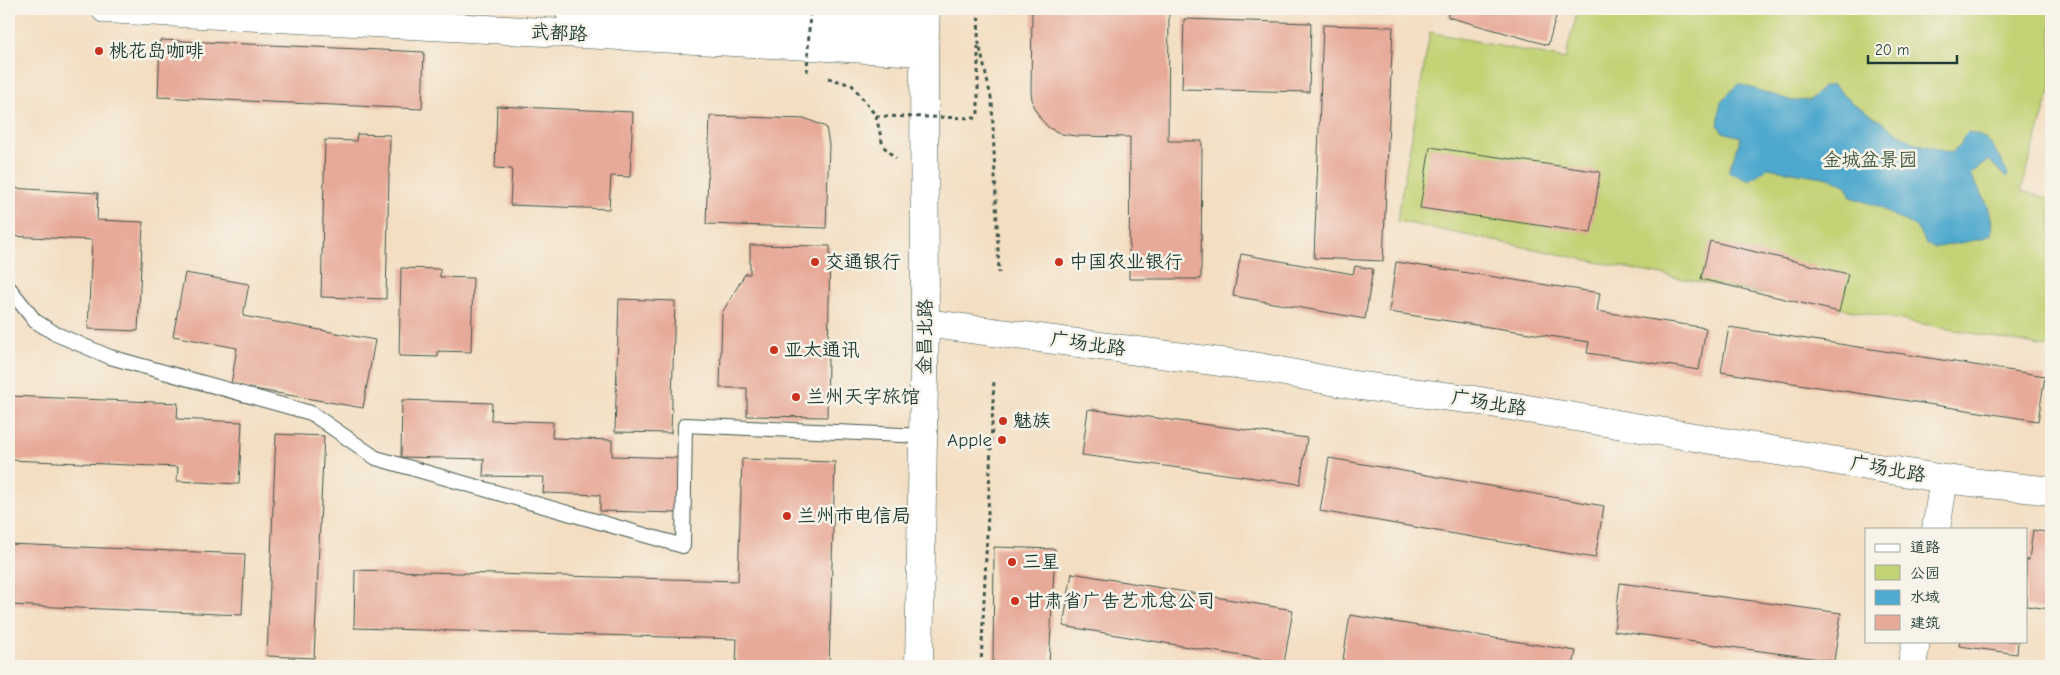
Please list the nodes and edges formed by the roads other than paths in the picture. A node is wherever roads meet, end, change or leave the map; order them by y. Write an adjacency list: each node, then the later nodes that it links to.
1 (105, 9): 3 (main road, 武都路)
2 (568, 9): 3 (main road, 武都路)
3 (925, 30): 5 (main road, 金昌北路)
4 (9, 288): 6 (lane)
5 (925, 323): 6 (main road, 金昌北路); 7 (main road, 广场北路)
6 (923, 436): 11 (main road, 金昌北路)
7 (1944, 479): 8 (main road, 广场北路); 9 (main road)
8 (2051, 491)
9 (1936, 528)
10 (1916, 642): 12 (main road)
11 (919, 666)
12 (1912, 666)

